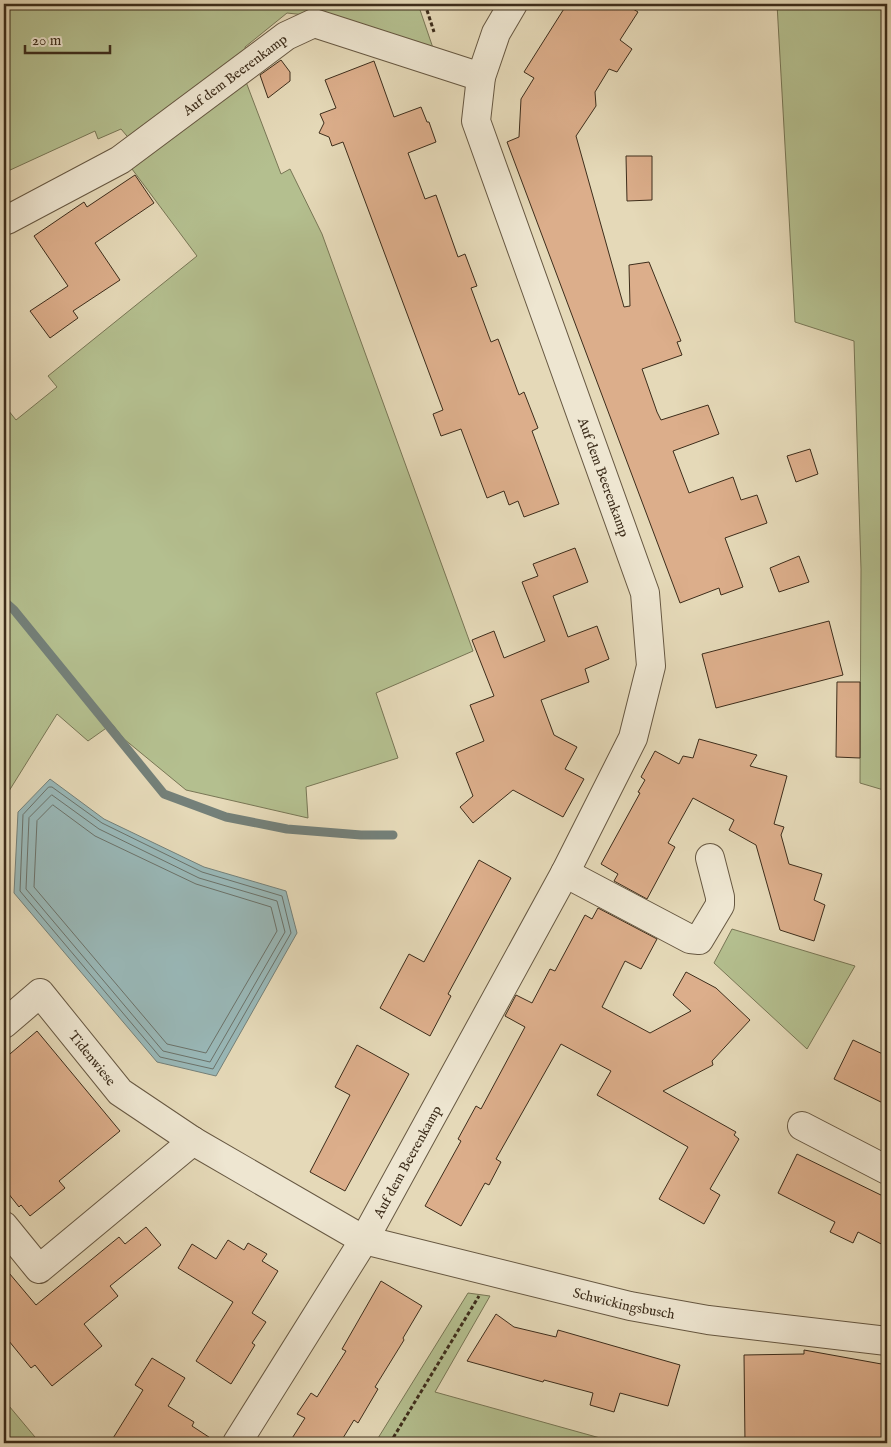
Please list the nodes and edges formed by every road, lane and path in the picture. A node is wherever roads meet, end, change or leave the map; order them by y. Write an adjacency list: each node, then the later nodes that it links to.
1 (513, 4): 2 (street, Auf dem Beerenkamp)
2 (481, 77): 3 (street, Auf dem Beerenkamp); 5 (street, Auf dem Beerenkamp)
3 (7, 220)
4 (710, 858): 5 (street)
5 (565, 872): 11 (street, Auf dem Beerenkamp)
6 (4, 1024): 8 (street, Tidenwiese)
7 (802, 1126): 9 (street)
8 (193, 1141): 10 (street); 11 (street, Tidenwiese)
9 (887, 1170)
10 (4, 1226)
11 (364, 1240): 12 (street, Schwickingsbusch); 14 (street, Auf dem Beerenkamp)
12 (494, 1272): 13 (street, Schwickingsbusch); 15 (path)
13 (887, 1341)
14 (237, 1443)
15 (390, 1443)

